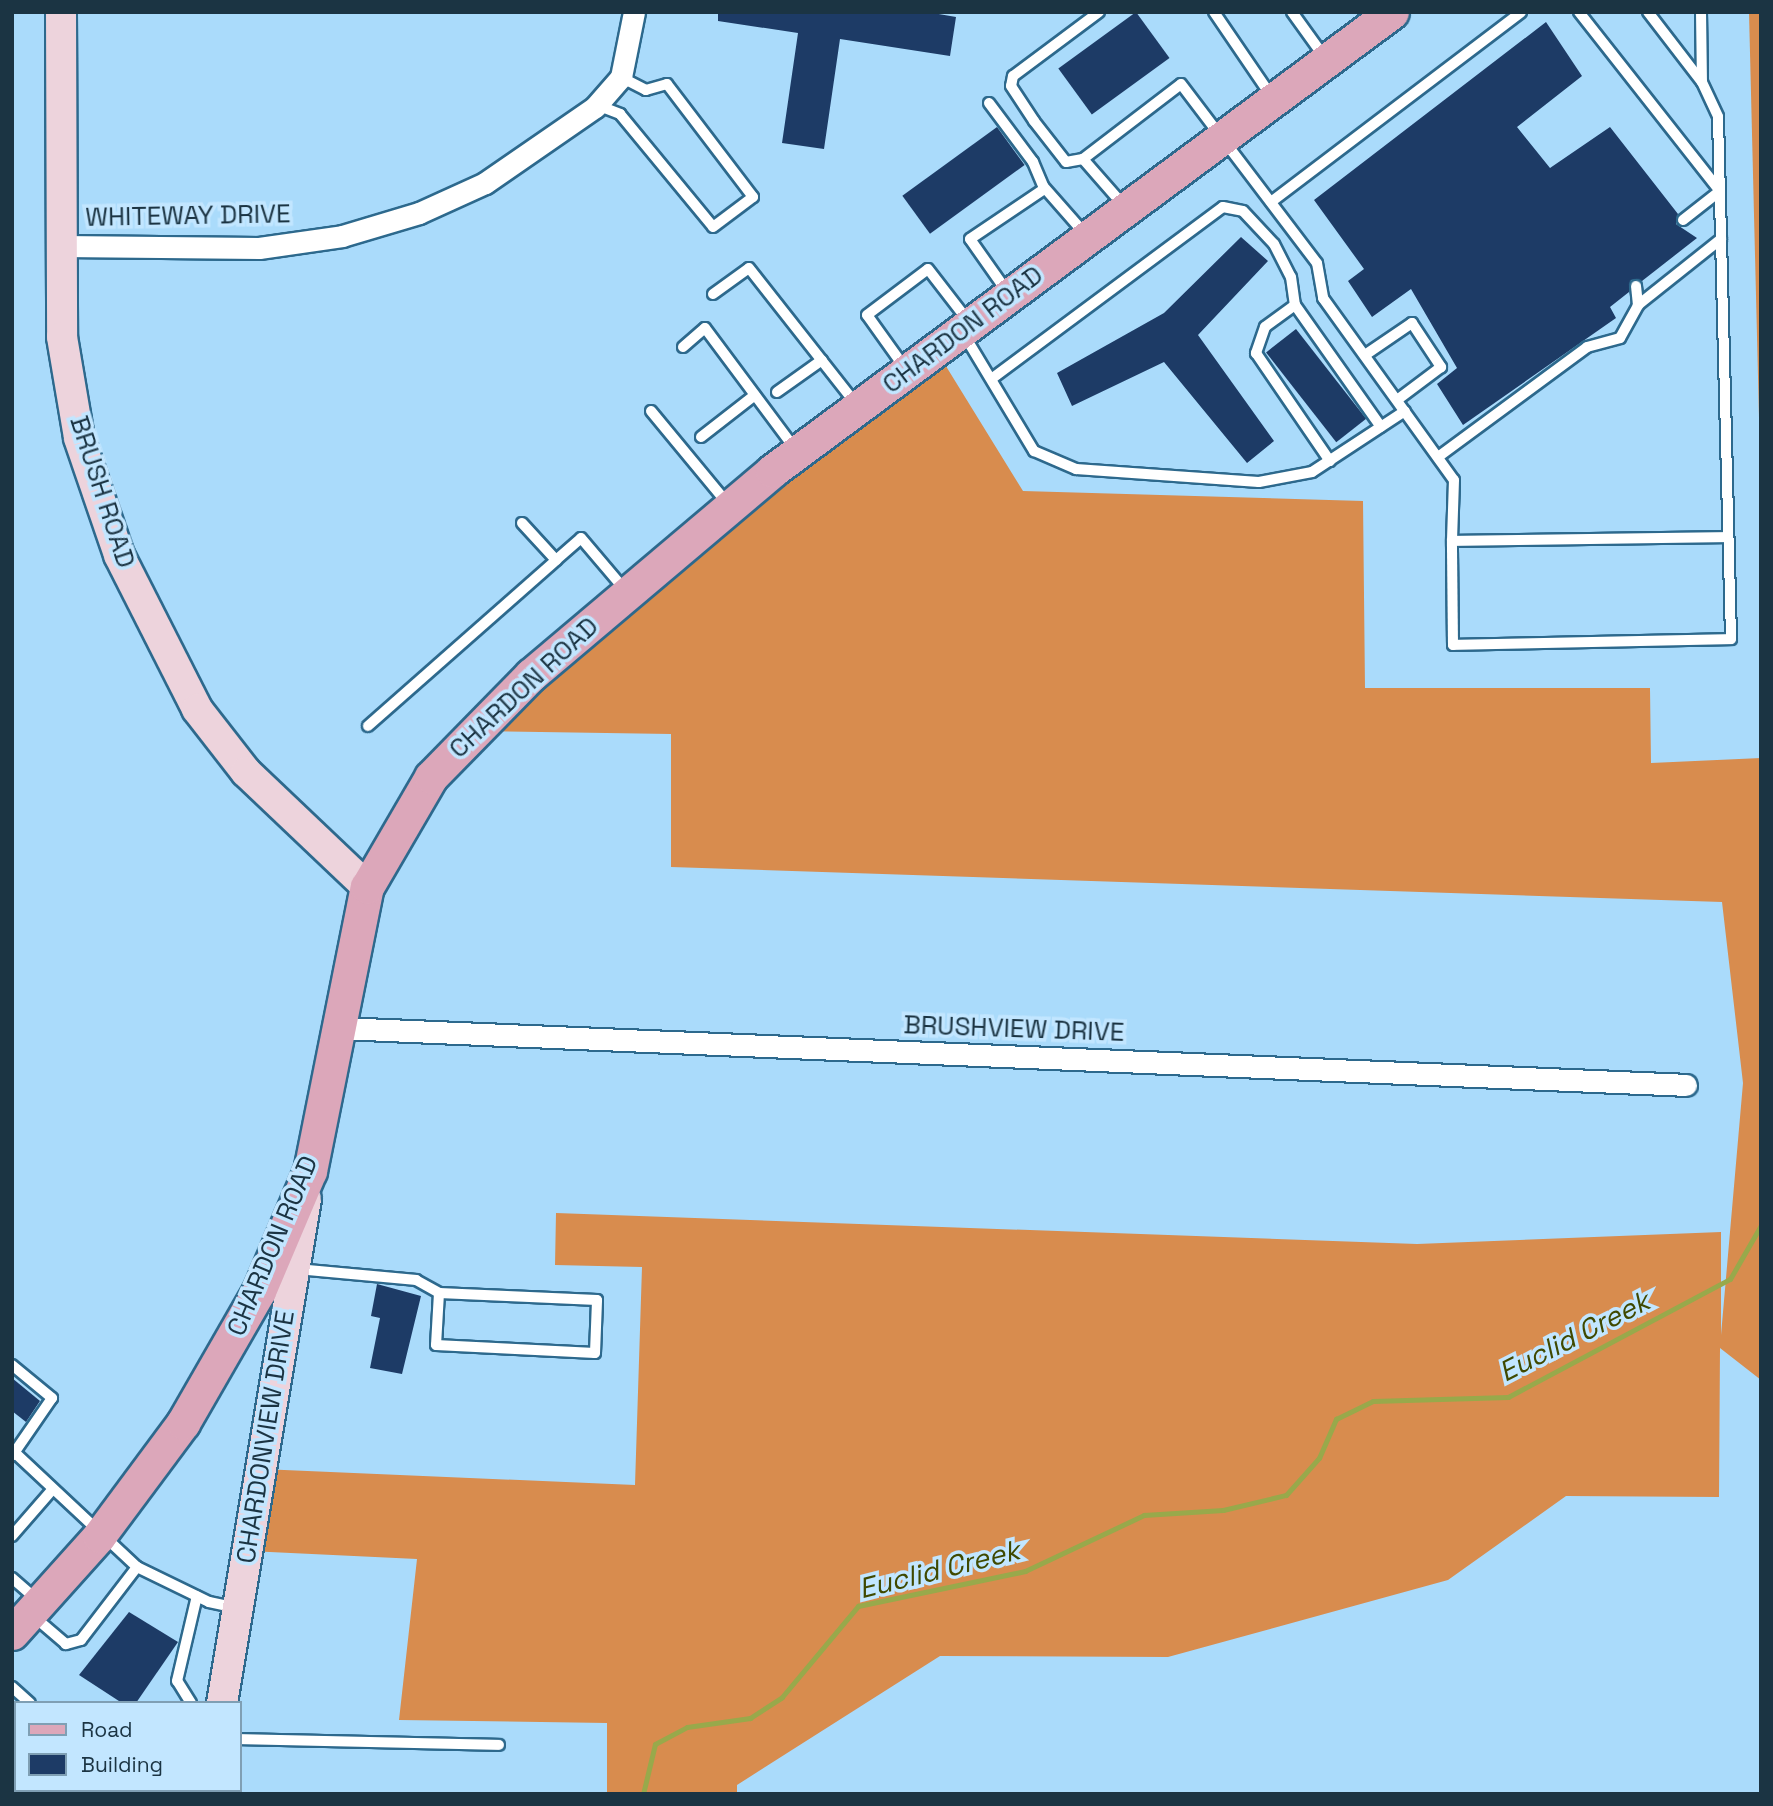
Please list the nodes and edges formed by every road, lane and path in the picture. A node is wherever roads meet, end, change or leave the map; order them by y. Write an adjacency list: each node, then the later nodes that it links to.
1 (61, 12): 26 (street, BRUSH ROAD)
2 (634, 12): 12 (street, WHITEWAY DRIVE)
3 (1099, 12): 18 (lane)
4 (1213, 12): 14 (lane)
5 (1292, 12): 11 (lane)
6 (1392, 12): 11 (main road, CHARDON ROAD)
7 (1521, 12): 21 (lane)
8 (1579, 12): 20 (lane)
9 (1648, 12): 13 (lane)
10 (1701, 12): 13 (lane)
11 (1327, 60): 14 (main road, CHARDON ROAD)
12 (621, 77): 16 (street, WHITEWAY DRIVE); 16 (lane)
13 (1702, 82): 20 (lane)
14 (1273, 100): 17 (main road, CHARDON ROAD)
15 (989, 103): 19 (lane)
16 (597, 105): 26 (street, WHITEWAY DRIVE)
17 (1223, 137): 18 (lane); 21 (lane); 22 (main road, CHARDON ROAD)
18 (1083, 159): 22 (lane)
19 (1044, 189): 24 (lane); 29 (lane)
20 (1720, 191): 23 (lane); 25 (lane)
21 (1271, 202): 34 (lane)
22 (1126, 209): 24 (main road, CHARDON ROAD)
23 (1683, 220)
24 (1087, 237): 29 (main road, CHARDON ROAD)
25 (1721, 239): 31 (lane); 51 (lane)
26 (62, 246): 56 (street, BRUSH ROAD)
27 (1636, 286): 31 (lane)
28 (713, 294): 35 (lane)
29 (1010, 295): 32 (main road, CHARDON ROAD)
30 (1295, 305): 37 (lane); 44 (lane); 48 (lane)
31 (1637, 305): 47 (lane)
32 (966, 328): 36 (main road, CHARDON ROAD); 36 (lane); 37 (lane)
33 (682, 347): 39 (lane)
34 (1364, 355): 40 (lane); 40 (lane)
35 (822, 360): 38 (lane); 41 (lane)
36 (907, 371): 41 (main road, CHARDON ROAD)
37 (994, 377): 48 (lane)
38 (777, 392)
39 (755, 395): 45 (lane); 46 (lane)
40 (1397, 400): 43 (lane)
41 (859, 407): 46 (main road, CHARDON ROAD)
42 (651, 411): 49 (lane)
43 (1405, 411): 44 (lane); 47 (lane)
44 (1381, 427): 48 (lane)
45 (701, 438)
46 (798, 452): 49 (main road, CHARDON ROAD)
47 (1438, 457): 52 (lane)
48 (1330, 461)
49 (730, 507): 54 (main road, CHARDON ROAD)
50 (522, 523): 53 (lane)
51 (1728, 537): 52 (lane); 52 (lane)
52 (1452, 541)
53 (556, 560): 54 (lane); 55 (lane)
54 (628, 593): 56 (main road, CHARDON ROAD)
55 (368, 726)
56 (367, 887): 57 (main road, CHARDON ROAD)
57 (340, 1028): 58 (street, BRUSHVIEW DRIVE); 59 (main road, CHARDON ROAD)
58 (1686, 1085)
59 (310, 1171): 60 (street, CHARDONVIEW DRIVE); 66 (main road, CHARDON ROAD)
60 (294, 1269): 61 (lane); 70 (street, CHARDONVIEW DRIVE)
61 (439, 1293): 61 (lane)
62 (12, 1365): 63 (lane)
63 (13, 1453): 64 (lane)
64 (52, 1490): 65 (lane); 66 (lane)
65 (12, 1536)
66 (99, 1536): 67 (lane); 71 (main road, CHARDON ROAD)
67 (137, 1567): 69 (lane); 71 (lane)
68 (12, 1578): 71 (lane)
69 (198, 1596): 70 (lane); 74 (lane)
70 (238, 1608): 75 (street, CHARDONVIEW DRIVE)
71 (22, 1621)
72 (12, 1687): 73 (lane)
73 (28, 1701)
74 (190, 1701)
75 (222, 1701)
76 (242, 1739): 77 (lane)
77 (499, 1745)

